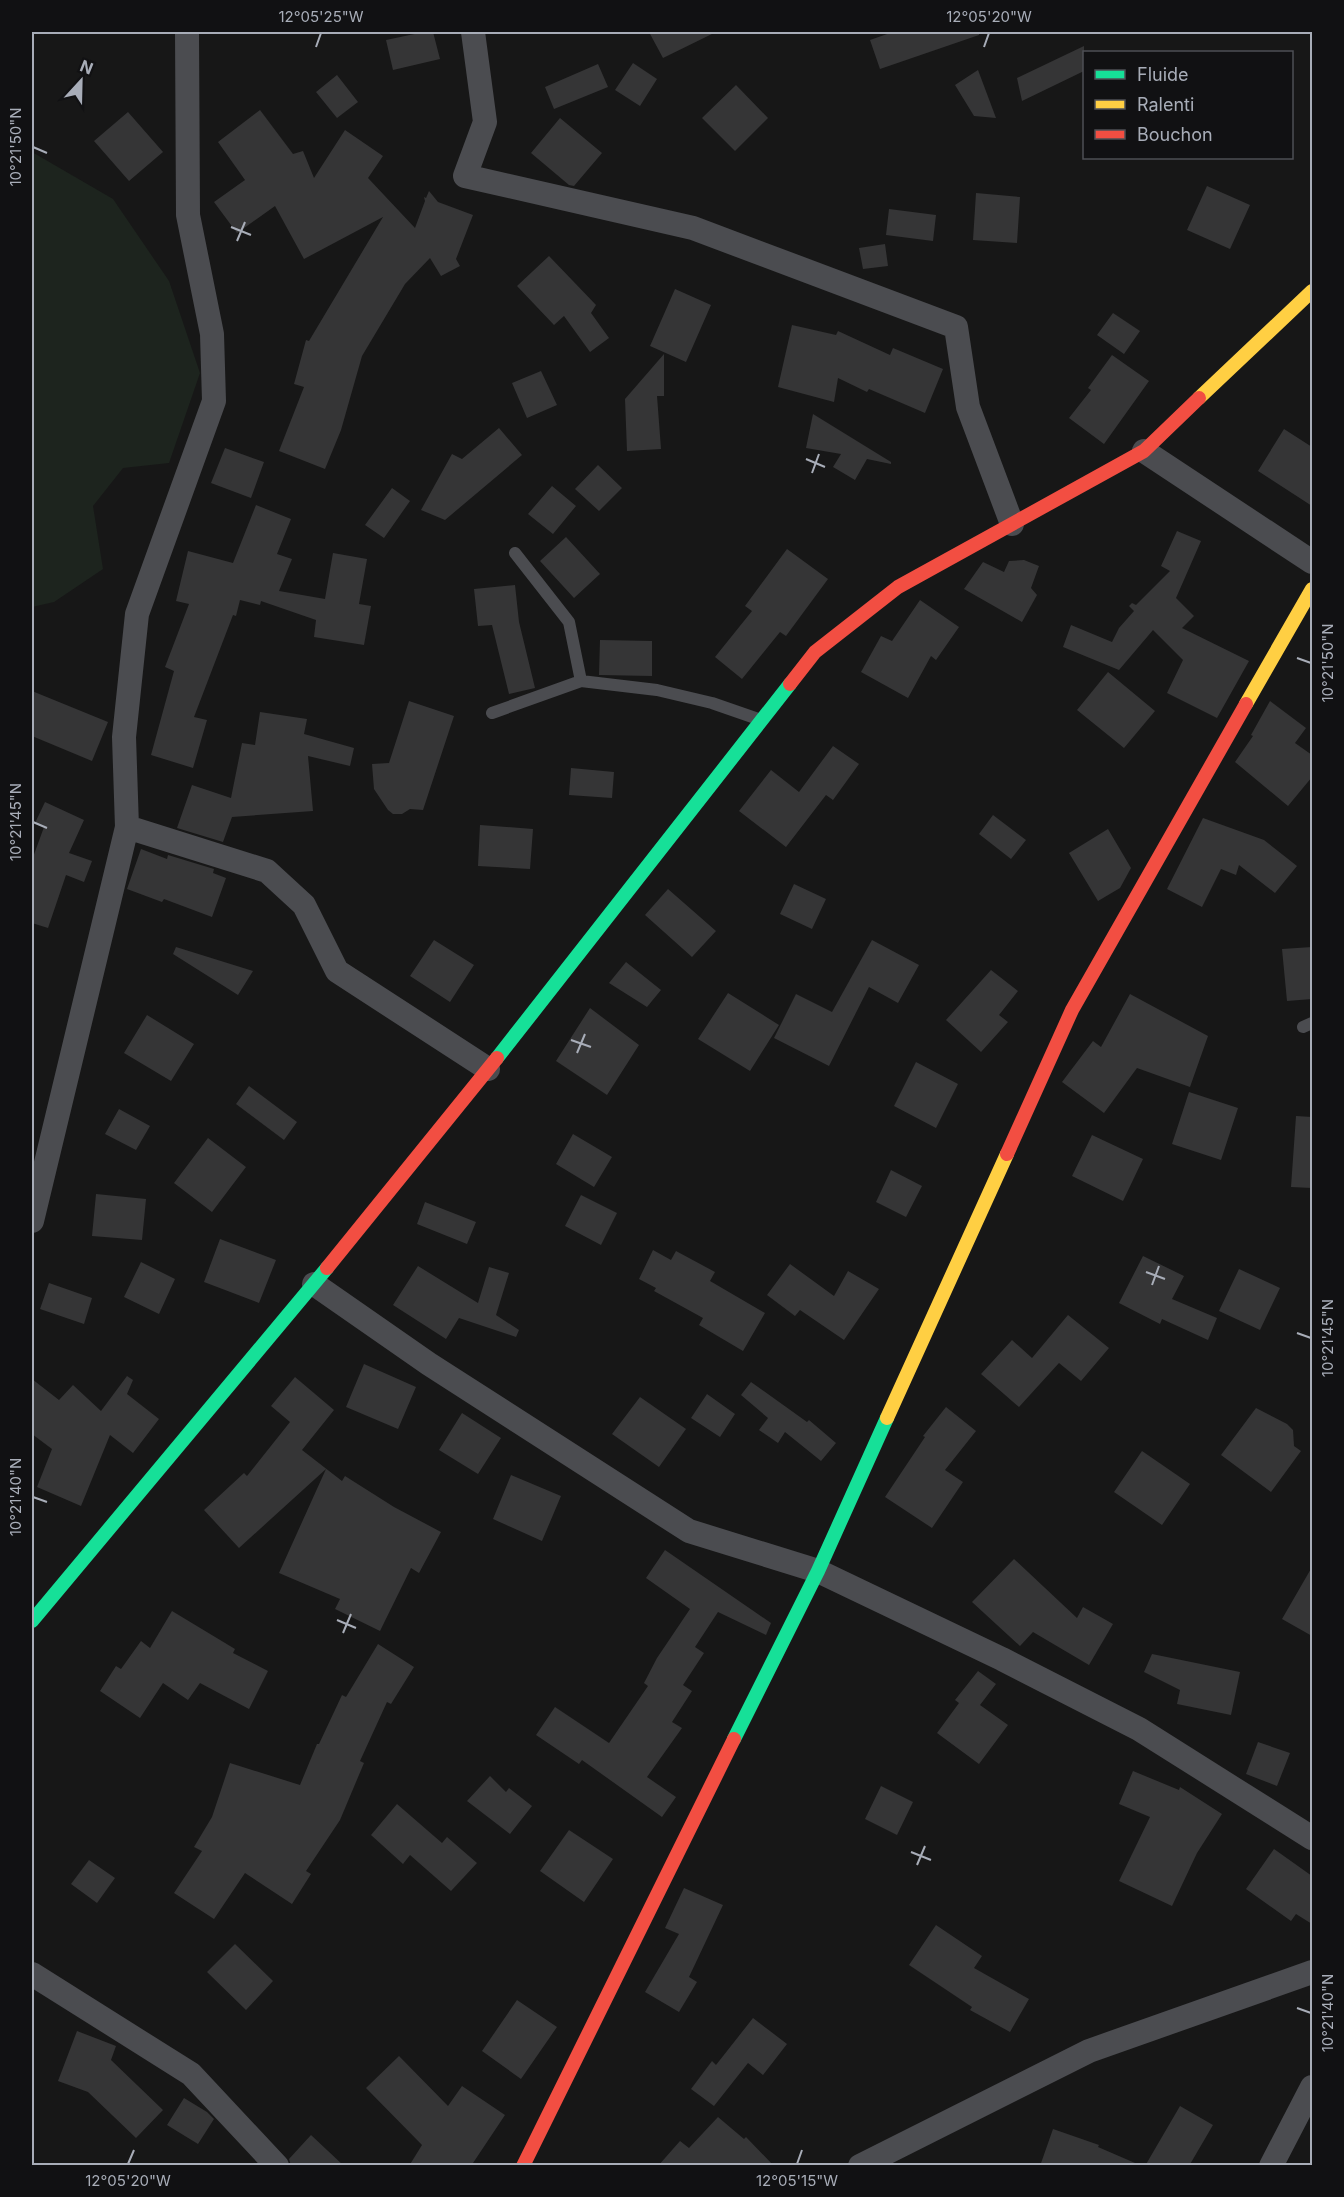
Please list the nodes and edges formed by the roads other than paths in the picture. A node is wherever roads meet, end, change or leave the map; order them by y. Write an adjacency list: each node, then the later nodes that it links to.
1 (187, 32): 12 (street)
2 (472, 32): 5 (street)
3 (1312, 291): 4 (street)
4 (1144, 451): 5 (street); 7 (street)
5 (1012, 524): 11 (street)
6 (515, 553): 9 (lane)
7 (1312, 562)
8 (1312, 588): 16 (street)
9 (581, 681): 10 (lane); 11 (lane)
10 (492, 713)
11 (762, 720): 13 (street)
12 (128, 827): 13 (street); 14 (street)
13 (488, 1069): 15 (street)
14 (32, 1221)
15 (314, 1284): 16 (street); 17 (street)
16 (818, 1571): 18 (street); 23 (street)
17 (32, 1621)
18 (1312, 1838)
19 (1312, 1972): 24 (street)
20 (32, 1974): 22 (street)
21 (1312, 2087): 25 (street)
22 (277, 2166)
23 (524, 2166)
24 (860, 2166)
25 (1271, 2166)

